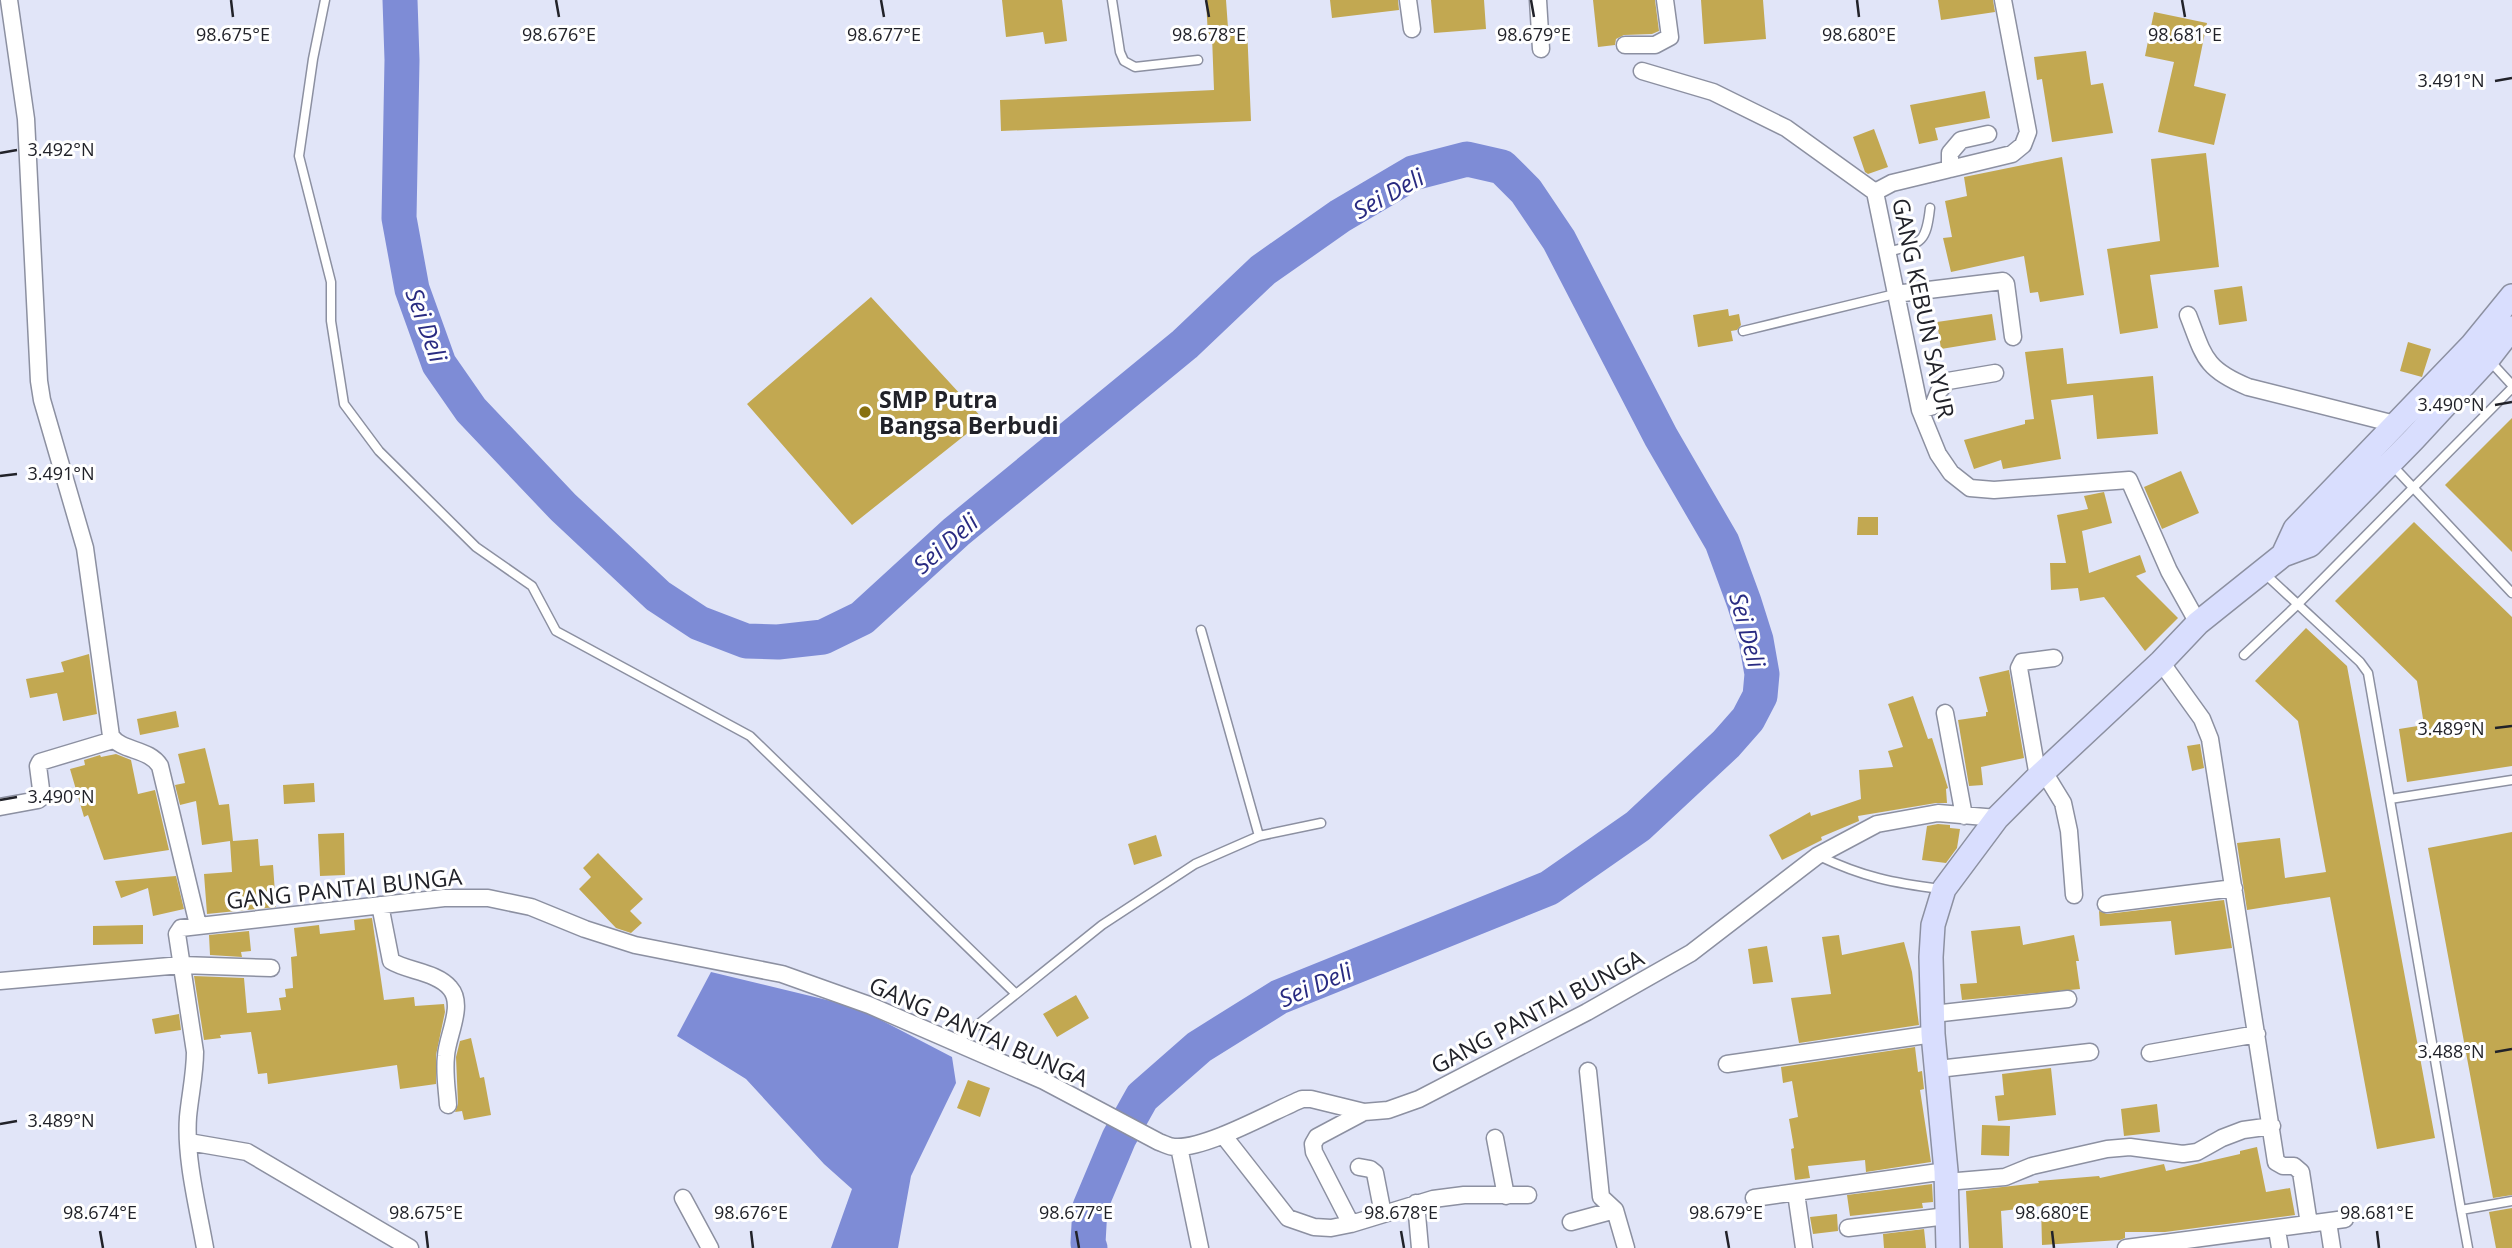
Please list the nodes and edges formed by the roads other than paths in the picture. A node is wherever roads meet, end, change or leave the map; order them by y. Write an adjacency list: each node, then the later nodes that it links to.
1 (9, 0): 40 (street)
2 (325, 0): 59 (lane)
3 (1112, 0): 11 (lane)
4 (1408, 0): 8 (street)
5 (1538, 0): 10 (street)
6 (1665, 0): 9 (street)
7 (2003, 0): 14 (street, GANG KEBUN SAYUR)
8 (1412, 29)
9 (1625, 45)
10 (1541, 49)
11 (1198, 60)
12 (1642, 71): 15 (street)
13 (1988, 134): 14 (street)
14 (1950, 169): 15 (street, GANG KEBUN SAYUR)
15 (1875, 192): 17 (street, GANG KEBUN SAYUR)
16 (1930, 208): 17 (lane)
17 (1888, 252): 18 (street, GANG KEBUN SAYUR)
18 (1895, 294): 22 (lane); 23 (street); 27 (street, GANG KEBUN SAYUR)
19 (2512, 296): 24 (main road)
20 (2188, 315): 28 (street)
21 (2512, 328): 24 (main road)
22 (1743, 331)
23 (2013, 337)
24 (2480, 352): 26 (lane); 28 (main road); 29 (main road)
25 (1995, 373): 27 (street)
26 (2512, 386): 30 (lane)
27 (1920, 410): 34 (street, GANG KEBUN SAYUR)
28 (2395, 424): 29 (main road)
29 (2383, 455): 30 (lane); 31 (main road)
30 (2413, 487): 32 (lane); 33 (lane)
31 (2263, 572): 33 (lane); 34 (main road)
32 (2512, 593)
33 (2298, 604): 36 (lane); 43 (lane)
34 (2198, 623): 38 (main road)
35 (1200, 629): 48 (lane)
36 (2244, 654)
37 (2054, 657): 41 (street)
38 (2161, 662): 41 (main road); 50 (street)
39 (1945, 713): 45 (street)
40 (113, 740): 44 (street); 55 (street)
41 (2041, 774): 46 (main road); 52 (street)
42 (2512, 780): 43 (lane)
43 (2390, 799): 86 (lane)
44 (0, 807)
45 (1964, 816): 46 (street, GANG PANTAI BUNGA); 49 (street, GANG PANTAI BUNGA)
46 (1997, 818): 51 (main road)
47 (1321, 823): 48 (lane)
48 (1259, 836): 59 (lane)
49 (1817, 856): 51 (lane); 70 (street, GANG PANTAI BUNGA)
50 (2234, 888): 53 (street); 62 (street)
51 (1944, 889): 61 (main road)
52 (2074, 895)
53 (2106, 904)
54 (380, 905): 55 (street, GANG PANTAI BUNGA); 63 (street, GANG PANTAI BUNGA); 69 (street)
55 (198, 925): 56 (street, GANG PANTAI BUNGA)
56 (181, 965): 57 (street); 58 (street); 74 (street, GANG PANTAI BUNGA)
57 (271, 968)
58 (0, 981)
59 (1016, 994): 63 (lane)
60 (2068, 999): 61 (street)
61 (1933, 1024): 66 (street); 67 (main road)
62 (2257, 1034): 65 (street); 71 (street)
63 (955, 1043): 75 (street, GANG PANTAI BUNGA)
64 (2090, 1052): 67 (street)
65 (2150, 1053)
66 (1727, 1064)
67 (1938, 1069): 77 (main road)
68 (1588, 1071): 85 (street)
69 (448, 1105)
70 (1364, 1112): 72 (street, GANG PANTAI BUNGA); 90 (street)
71 (2272, 1126): 77 (street); 91 (street)
72 (1223, 1135): 75 (street, GANG PANTAI BUNGA); 90 (street)
73 (1495, 1138): 80 (street)
74 (189, 1142): 94 (street, GANG PANTAI BUNGA); 95 (street)
75 (1180, 1147): 97 (street)
76 (1359, 1167): 87 (street)
77 (1946, 1177): 78 (street); 88 (main road)
78 (1796, 1192): 82 (street); 100 (street)
79 (1528, 1195): 80 (street)
80 (1506, 1196): 84 (street)
81 (683, 1198): 96 (street)
82 (1754, 1198)
83 (2512, 1201): 86 (lane)
84 (1416, 1203): 87 (street); 98 (street)
85 (1615, 1210): 89 (street); 99 (street)
86 (2461, 1210): 105 (lane)
87 (1383, 1214): 90 (street)
88 (1947, 1216): 92 (street); 101 (main road)
89 (1571, 1222)
90 (1351, 1223)
91 (2309, 1224): 93 (street); 104 (street)
92 (1848, 1228)
93 (2277, 1230): 102 (street); 103 (street)
94 (205, 1248)
95 (410, 1248)
96 (710, 1248)
97 (1200, 1248)
98 (1420, 1248)
99 (1626, 1248)
100 (1804, 1248)
101 (1948, 1248)
102 (2126, 1248)
103 (2280, 1248)
104 (2332, 1248)
105 (2468, 1248)

